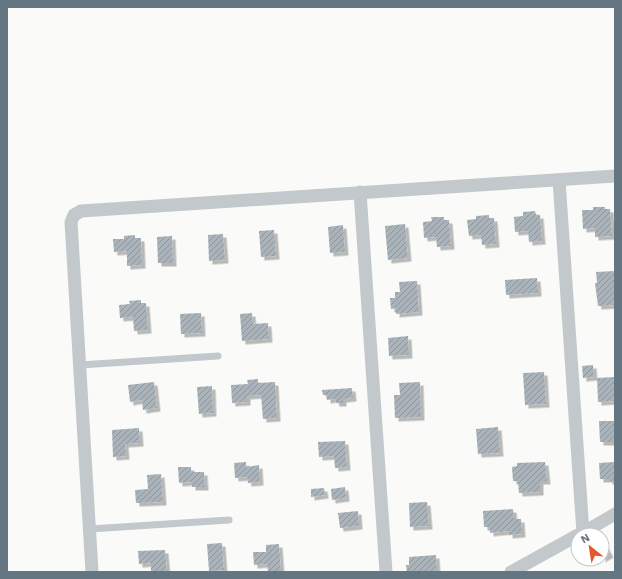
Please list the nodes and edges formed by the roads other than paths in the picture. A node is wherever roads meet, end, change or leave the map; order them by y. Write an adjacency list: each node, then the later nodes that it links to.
1 (615, 176): 2 (street)
2 (559, 180): 3 (street); 8 (street)
3 (360, 192): 5 (street); 13 (street)
4 (218, 356): 5 (lane)
5 (80, 365): 10 (street)
6 (615, 514): 9 (street)
7 (229, 520): 10 (lane)
8 (580, 527)
9 (592, 527)
10 (90, 529): 12 (street)
11 (570, 540): 14 (street)
12 (92, 572)
13 (386, 572)
14 (511, 572)

